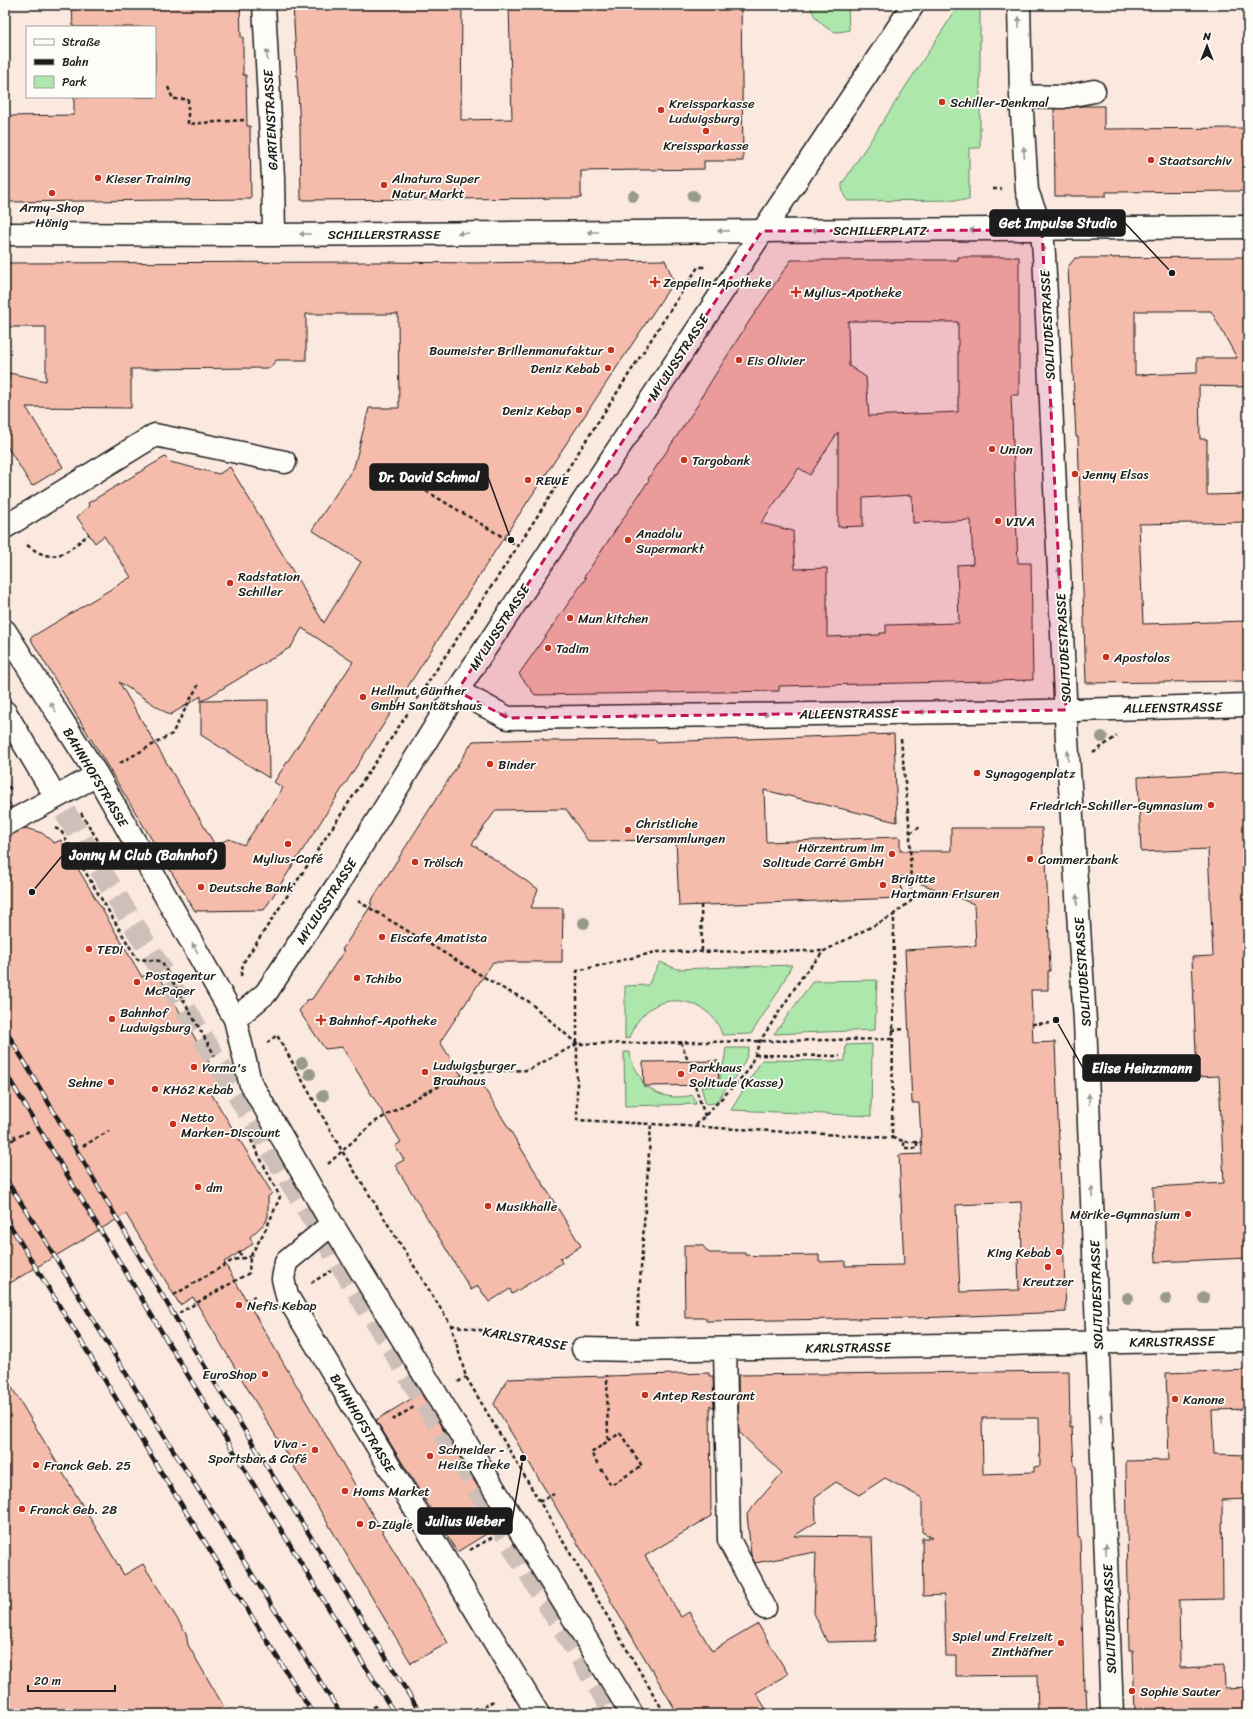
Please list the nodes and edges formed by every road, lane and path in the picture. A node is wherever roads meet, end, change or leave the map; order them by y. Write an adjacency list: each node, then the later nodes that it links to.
1 (264, 5): 7 (street, GARTENSTRASSE, one-way to 1)
2 (913, 5): 10 (street)
3 (1019, 5): 6 (street, one-way to 3)
4 (168, 87): 7 (path)
5 (1094, 91): 6 (street)
6 (1021, 96): 9 (street, one-way to 6)
7 (270, 119): 12 (street, GARTENSTRASSE)
8 (1248, 227): 9 (street, SCHILLERPLATZ)
9 (1042, 230): 10 (street, SCHILLERPLATZ, one-way to 10); 23 (street, SOLITUDESTRASSE, one-way to 9)
10 (762, 231): 12 (street, SCHILLERSTRASSE, one-way to 12); 21 (street, MYLIUSSTRASSE)
11 (5, 234): 12 (street, SCHILLERSTRASSE)
12 (274, 234)
13 (698, 267): 18 (path)
14 (285, 462): 16 (street)
15 (426, 491): 18 (path)
16 (8, 526): 17 (path)
17 (89, 534)
18 (518, 546): 41 (path)
19 (5, 631): 28 (street, BAHNHOFSTRASSE, one-way to 19)
20 (198, 685): 28 (path)
21 (457, 691): 25 (street, ALLEENSTRASSE, one-way to 25); 35 (street, MYLIUSSTRASSE)
22 (1248, 705): 23 (street, ALLEENSTRASSE)
23 (1066, 710): 25 (street, ALLEENSTRASSE, one-way to 23); 27 (street, SOLITUDESTRASSE, one-way to 23)
24 (5, 712): 29 (street)
25 (899, 712): 33 (path)
26 (1119, 734): 27 (path)
27 (1068, 770): 82 (street, SOLITUDESTRASSE, one-way to 27)
28 (97, 775): 29 (street); 43 (street, BAHNHOFSTRASSE, one-way to 28)
29 (58, 788): 30 (street); 34 (path)
30 (29, 812): 31 (street); 40 (path)
31 (5, 824)
32 (922, 826): 33 (path)
33 (910, 833): 37 (path)
34 (110, 860)
35 (336, 887): 43 (street, MYLIUSSTRASSE); 49 (path)
36 (700, 905): 38 (path)
37 (894, 914): 39 (path); 45 (path)
38 (702, 952): 39 (path); 49 (path)
39 (824, 952): 47 (path)
40 (169, 973): 42 (path); 54 (path)
41 (241, 977)
42 (160, 979)
43 (234, 1019): 52 (street, BAHNHOFSTRASSE)
44 (905, 1029): 45 (path)
45 (892, 1030): 46 (path)
46 (892, 1039): 47 (path); 64 (path)
47 (760, 1041): 48 (path); 50 (path)
48 (681, 1042): 49 (path); 53 (path)
49 (577, 1044): 59 (path); 70 (path)
50 (755, 1055): 51 (path); 58 (path)
51 (840, 1056)
52 (244, 1059): 70 (path); 71 (street, BAHNHOFSTRASSE)
53 (688, 1061)
54 (221, 1067): 55 (path); 56 (path)
55 (214, 1071)
56 (225, 1073)
57 (696, 1086): 58 (path)
58 (705, 1116): 60 (path)
59 (651, 1124): 60 (path); 86 (path)
60 (696, 1125): 64 (path)
61 (31, 1130): 68 (path)
62 (109, 1131): 69 (path)
63 (248, 1135): 74 (path)
64 (892, 1138): 65 (path)
65 (904, 1142): 66 (path); 66 (path)
66 (917, 1142): 67 (path)
67 (921, 1142)
68 (5, 1144)
69 (83, 1146)
70 (342, 1151): 71 (path); 80 (path)
71 (309, 1182): 72 (street, BAHNHOFSTRASSE)
72 (332, 1224): 88 (street, BAHNHOFSTRASSE); 89 (street, BAHNHOFSTRASSE)
73 (239, 1252): 75 (path)
74 (250, 1257): 75 (path); 79 (path)
75 (243, 1258): 76 (path)
76 (174, 1295)
77 (255, 1296): 78 (path)
78 (246, 1301)
79 (179, 1313)
80 (451, 1325): 83 (path, KARLSTRASSE); 87 (path)
81 (1248, 1340): 82 (street, KARLSTRASSE)
82 (1098, 1343): 84 (street, KARLSTRASSE); 108 (street, SOLITUDESTRASSE, one-way to 82)
83 (583, 1349): 85 (street, KARLSTRASSE)
84 (725, 1349): 86 (street, KARLSTRASSE); 97 (street)
85 (606, 1350): 86 (street, KARLSTRASSE); 90 (path)
86 (635, 1350)
87 (466, 1377): 88 (path); 94 (path)
88 (436, 1394): 89 (path); 95 (street, BAHNHOFSTRASSE)
89 (369, 1433): 96 (street, BAHNHOFSTRASSE)
90 (608, 1442): 91 (path); 92 (path)
91 (598, 1464)
92 (601, 1469)
93 (554, 1494): 94 (path)
94 (539, 1502): 107 (path)
95 (516, 1524): 96 (path); 106 (street, BAHNHOFSTRASSE)
96 (447, 1563): 105 (street, BAHNHOFSTRASSE)
97 (765, 1608)
98 (495, 1700): 101 (path)
99 (379, 1704): 100 (path)
100 (368, 1713): 102 (path)
101 (478, 1713): 103 (path); 104 (path)
102 (363, 1714)
103 (467, 1714)
104 (472, 1714)
105 (538, 1714)
106 (632, 1714)
107 (666, 1714)
108 (1112, 1714)

